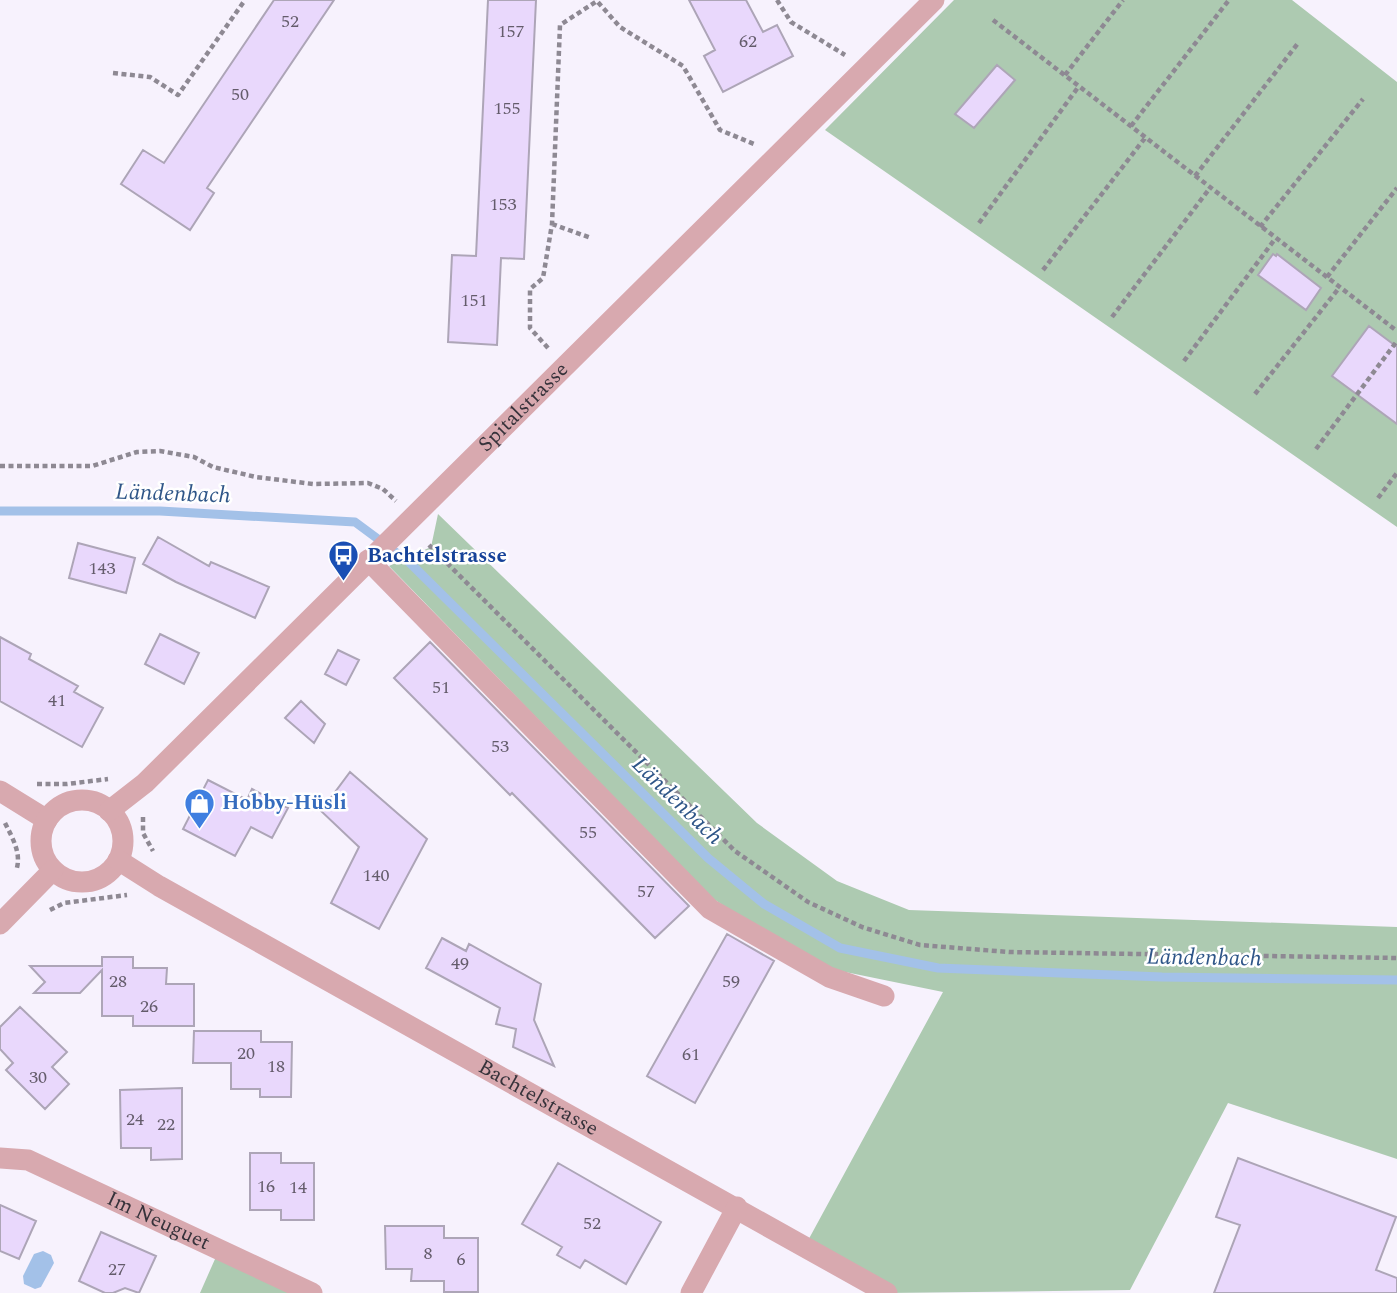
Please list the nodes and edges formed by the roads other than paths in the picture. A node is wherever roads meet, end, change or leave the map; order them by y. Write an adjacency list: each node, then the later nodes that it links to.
1 (934, 0): 2 (street, Spitalstrasse)
2 (371, 556): 4 (street, Spitalstrasse); 9 (street)
3 (0, 791): 5 (street)
4 (109, 811): 5 (street); 6 (street)
5 (47, 820): 7 (street)
6 (118, 860): 7 (street); 11 (street, Bachtelstrasse)
7 (53, 870): 8 (street)
8 (0, 924)
9 (884, 996)
10 (0, 1158): 12 (street, Im Neuguet)
11 (737, 1207): 13 (street); 14 (street, Bachtelstrasse)
12 (312, 1293)
13 (691, 1293)
14 (887, 1293)

